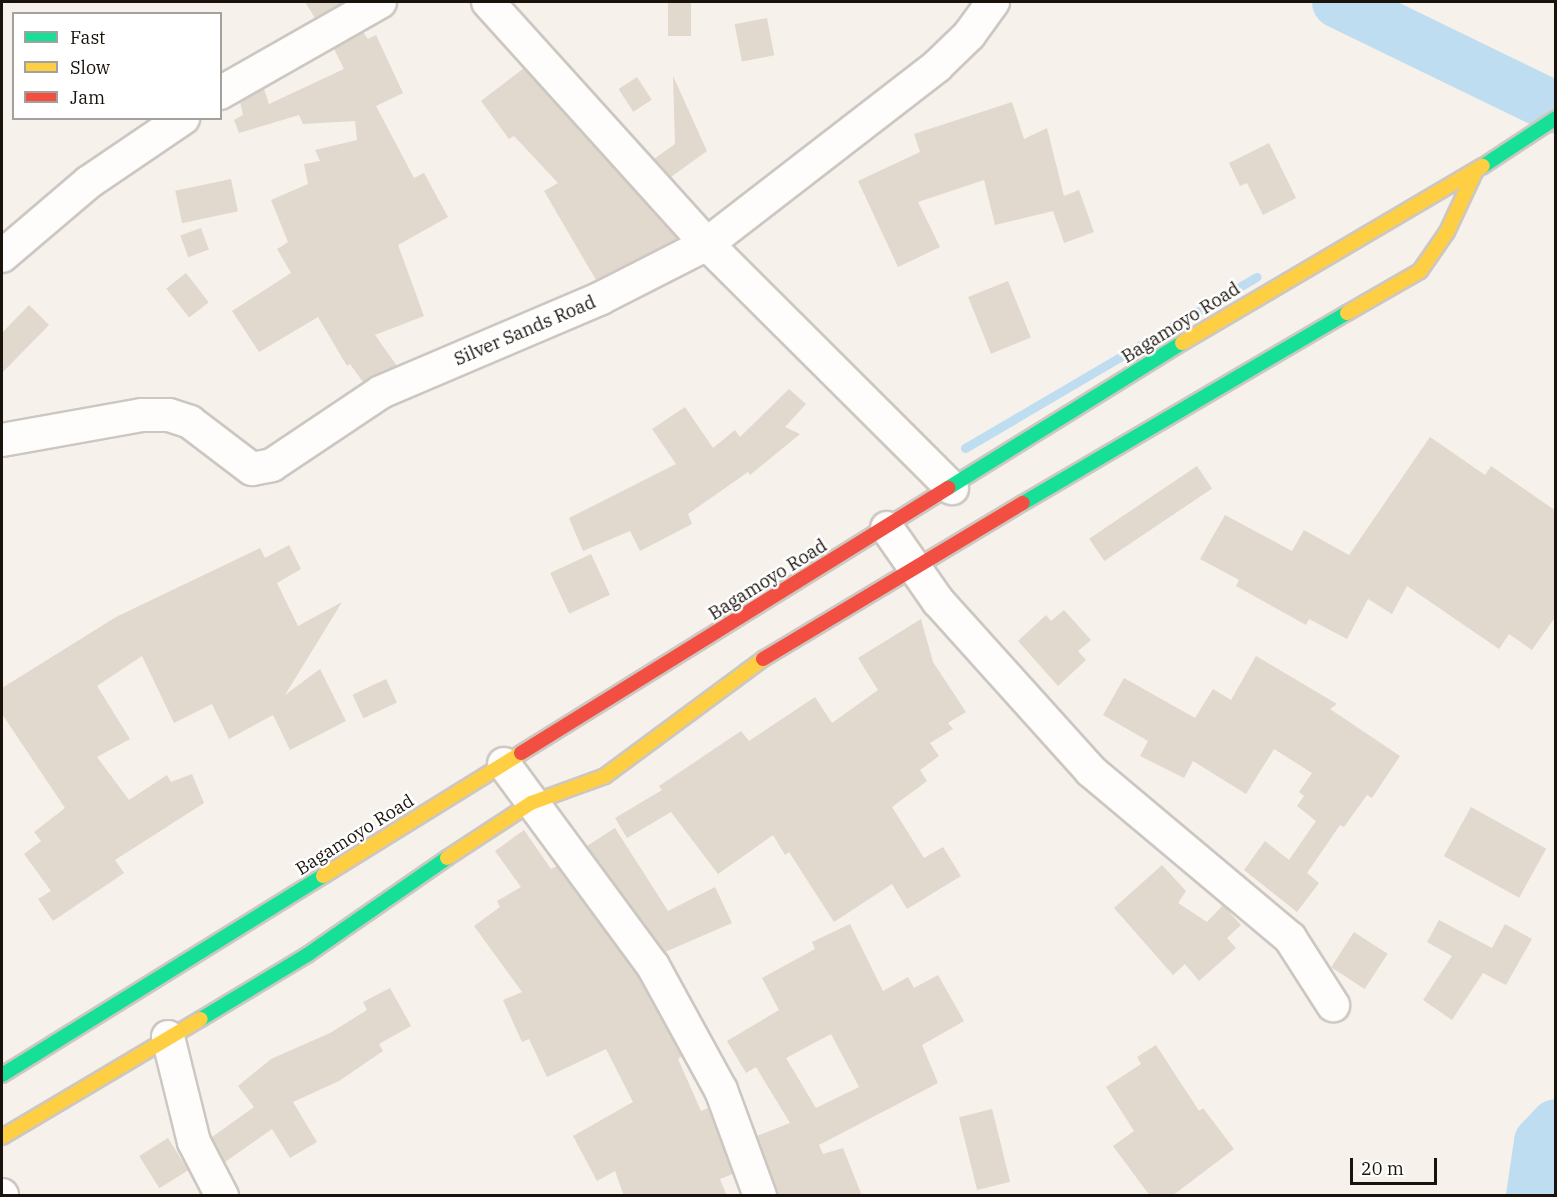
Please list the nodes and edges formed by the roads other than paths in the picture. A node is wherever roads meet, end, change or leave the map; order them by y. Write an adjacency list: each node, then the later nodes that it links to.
1 (381, 2): 4 (street)
2 (488, 2): 8 (street)
3 (993, 2): 8 (street, Silver Sands Road)
4 (222, 92)
5 (1556, 118): 7 (main road, Bagamoyo Road)
6 (180, 120): 9 (street)
7 (1475, 172): 11 (main road, Bagamoyo Road); 13 (main road)
8 (706, 244): 10 (street, Silver Sands Road); 11 (street)
9 (2, 256)
10 (2, 440)
11 (952, 488): 12 (main road, Bagamoyo Road)
12 (887, 528): 13 (street); 14 (main road, Bagamoyo Road)
13 (915, 571): 15 (main road); 16 (street)
14 (504, 764): 15 (street); 18 (main road, Bagamoyo Road)
15 (531, 803): 17 (main road); 21 (street)
16 (1333, 1005)
17 (168, 1037): 19 (main road); 20 (street)
18 (2, 1076)
19 (2, 1137)
20 (222, 1196)
21 (760, 1196)

